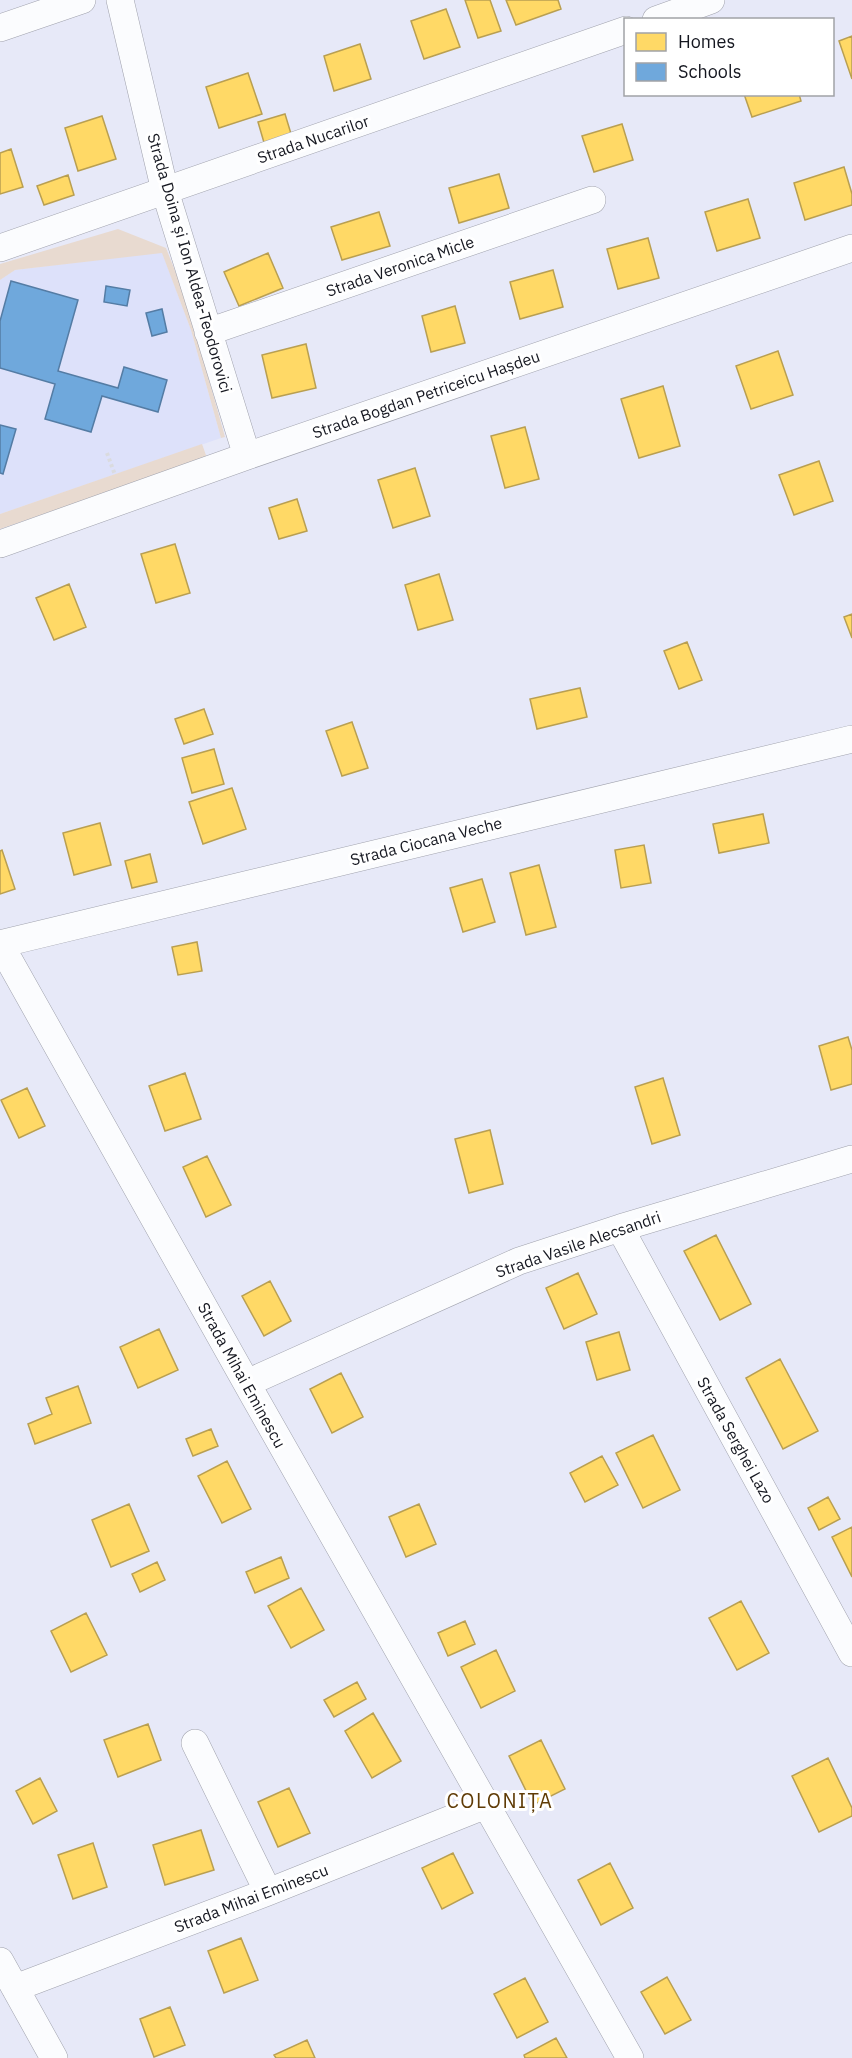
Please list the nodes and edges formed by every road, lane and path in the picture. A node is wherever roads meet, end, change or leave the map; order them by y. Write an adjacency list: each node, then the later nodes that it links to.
1 (81, 0): 5 (street)
2 (120, 0): 7 (street, Strada Doina și Ion Aldea-Teodorovici)
3 (711, 0): 4 (street)
4 (662, 18)
5 (0, 28)
6 (624, 31): 7 (street, Strada Nucarilor)
7 (165, 191): 10 (street, Strada Nucarilor); 11 (street, Strada Doina și Ion Aldea-Teodorovici)
8 (592, 200): 11 (street, Strada Veronica Micle)
9 (852, 248): 12 (street, Strada Bogdan Petriceicu Hașdeu)
10 (0, 249)
11 (208, 332): 12 (street, Strada Doina și Ion Aldea-Teodorovici)
12 (247, 456): 13 (street, Strada Bogdan Petriceicu Hașdeu)
13 (0, 544)
14 (852, 739): 15 (street, Strada Ciocana Veche)
15 (0, 944): 18 (street, Strada Mihai Eminescu)
16 (852, 1159): 17 (street, Strada Vasile Alecsandri)
17 (620, 1228): 18 (street, Strada Vasile Alecsandri); 19 (street, Strada Serghei Lazo)
18 (247, 1383): 21 (street, Strada Mihai Eminescu)
19 (852, 1653)
20 (195, 1743): 22 (street)
21 (486, 1805): 22 (street, Strada Mihai Eminescu); 26 (street, Strada Mihai Eminescu)
22 (268, 1892): 24 (street, Strada Mihai Eminescu)
23 (0, 1961): 24 (street)
24 (15, 1988): 25 (street)
25 (54, 2058)
26 (630, 2058)

